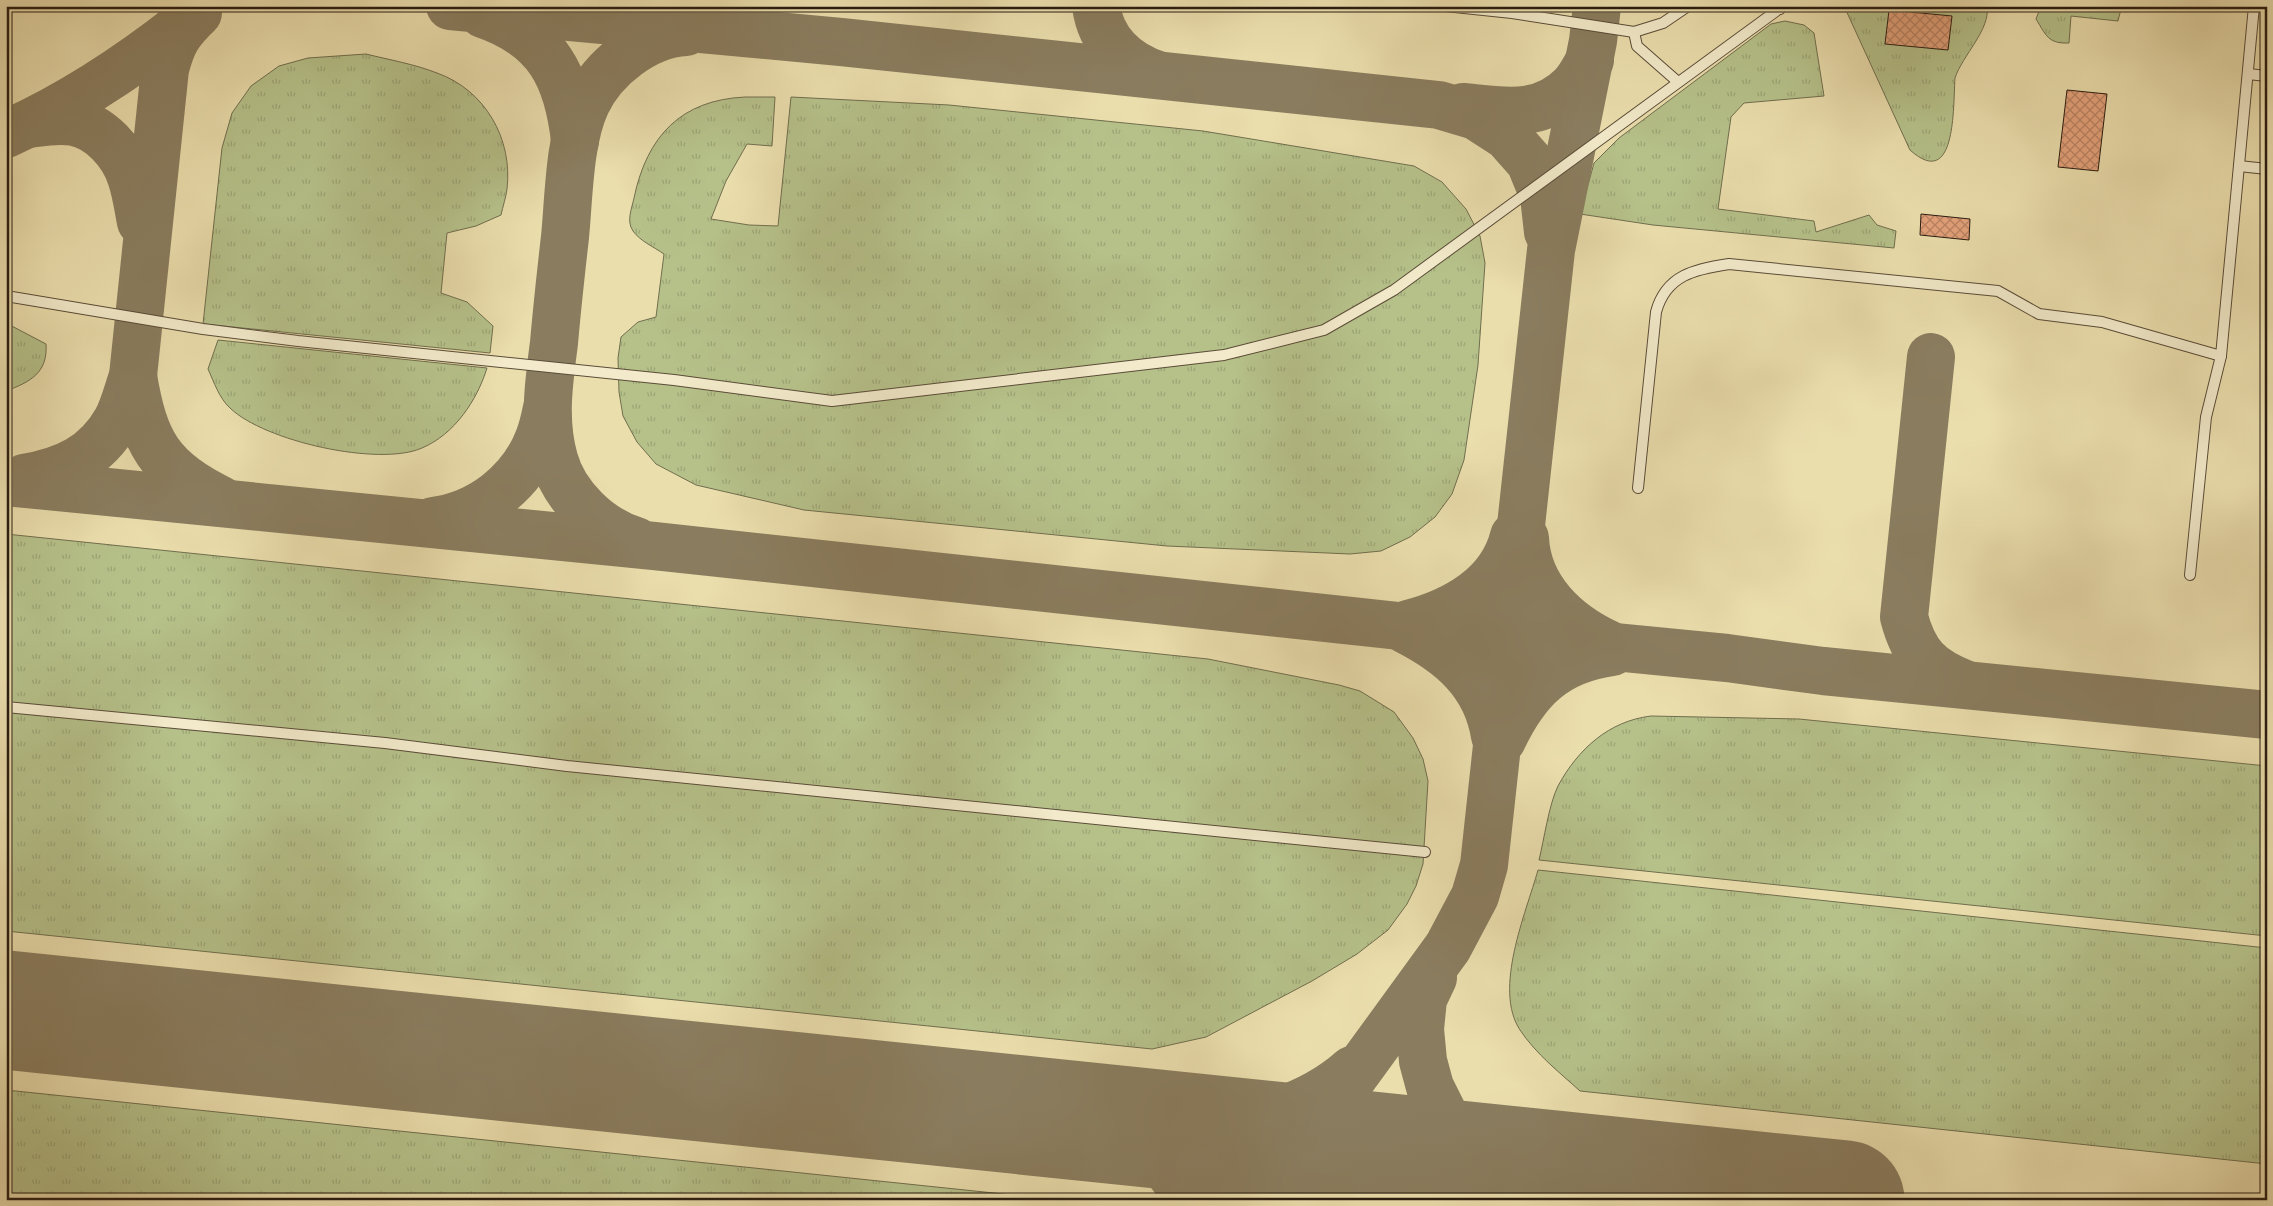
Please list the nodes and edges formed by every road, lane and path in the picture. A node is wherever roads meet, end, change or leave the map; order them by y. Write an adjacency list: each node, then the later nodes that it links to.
1 (1445, 6): 6 (lane)
2 (1688, 6): 6 (lane)
3 (1765, 6): 5 (lane)
4 (2254, 6): 7 (lane)
5 (1781, 8): 9 (lane)
6 (1634, 32): 9 (lane)
7 (2248, 74): 8 (lane); 10 (lane)
8 (2267, 76)
9 (1678, 82): 12 (lane)
10 (2238, 166): 11 (lane); 13 (lane)
11 (2267, 169)
12 (6, 296)
13 (2222, 356): 14 (lane); 15 (lane)
14 (1638, 488)
15 (2190, 575)
16 (6, 708): 17 (lane)
17 (1425, 852)

